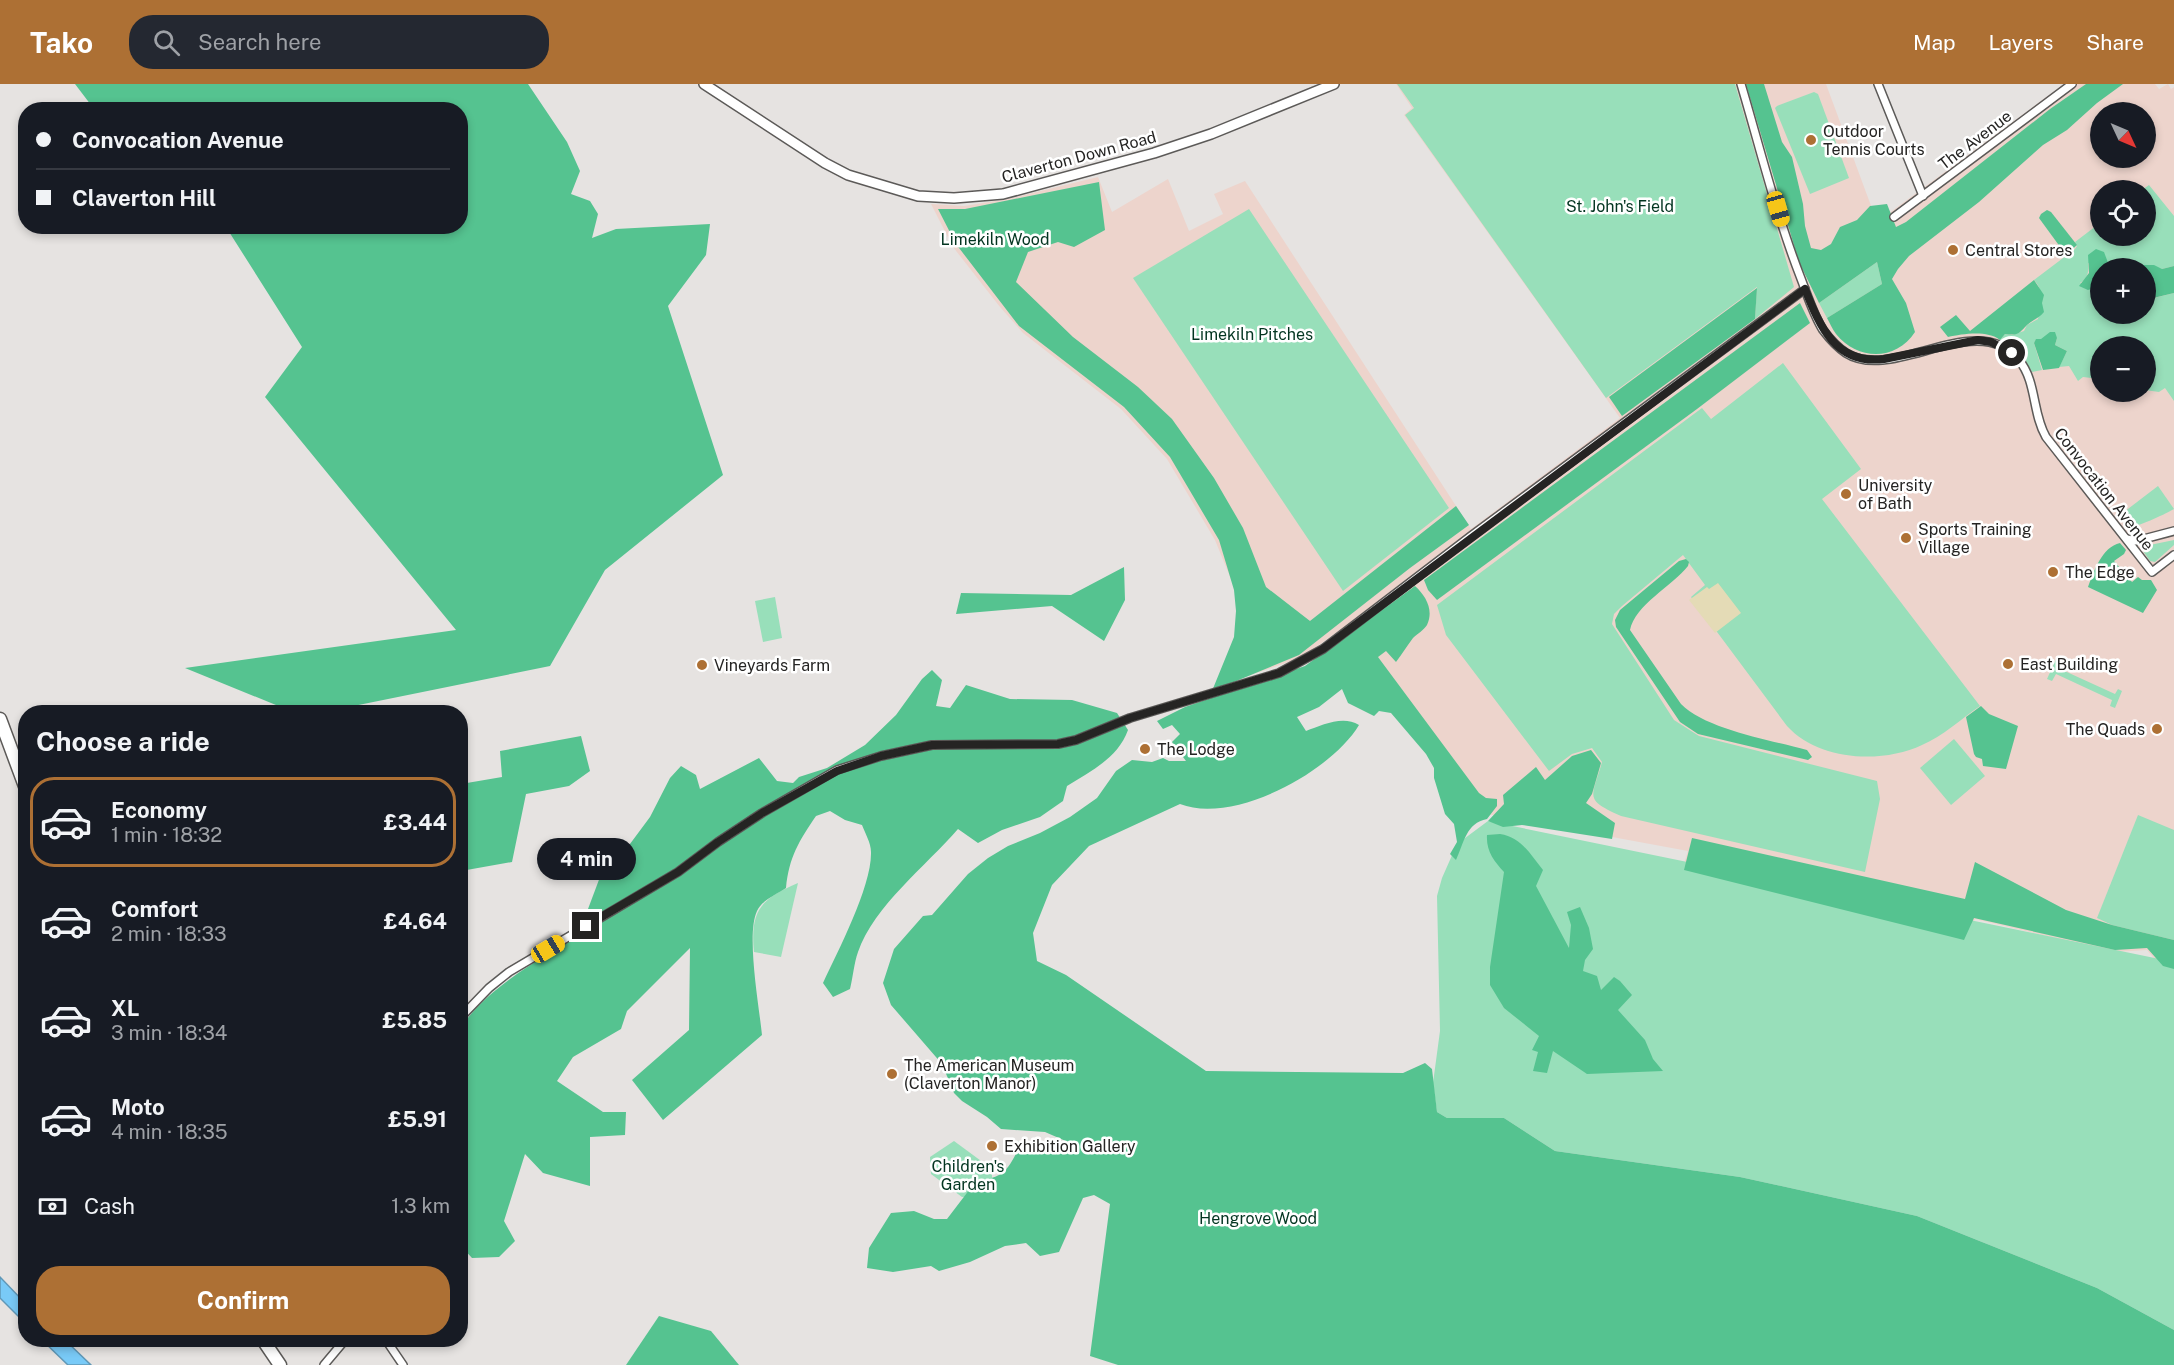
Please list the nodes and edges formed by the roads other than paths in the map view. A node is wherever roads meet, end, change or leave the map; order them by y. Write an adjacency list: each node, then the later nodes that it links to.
1 (704, 84): 2 (street, Claverton Down Road)
2 (1334, 84)
3 (1741, 84): 8 (street, Convocation Avenue)
4 (1878, 84): 6 (street)
5 (2072, 84): 6 (street, The Avenue)
6 (1923, 196): 7 (street, The Avenue)
7 (1894, 217)
8 (1805, 289): 10 (street, Convocation Avenue); 14 (street)
9 (2174, 531): 10 (street)
10 (2126, 538): 11 (street, Convocation Avenue)
11 (2174, 555)
12 (0, 719): 13 (highway)
13 (18, 767)
14 (468, 1010)
15 (268, 1347): 18 (highway)
16 (339, 1347): 19 (street)
17 (391, 1347): 20 (street)
18 (280, 1365)
19 (324, 1365)
20 (403, 1365)

